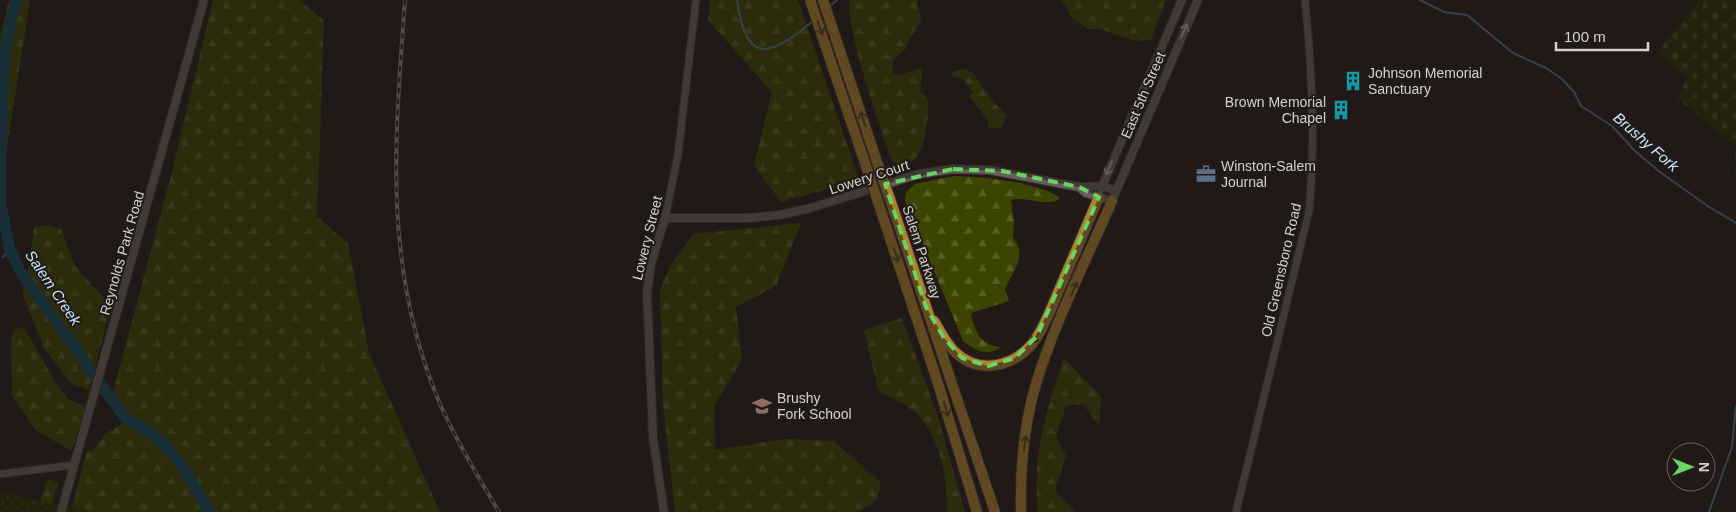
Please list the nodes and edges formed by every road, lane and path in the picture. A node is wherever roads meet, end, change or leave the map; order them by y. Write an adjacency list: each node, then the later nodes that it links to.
1 (204, 0): 15 (main road, Reynolds Park Road)
2 (696, 0): 13 (street, Lowery Street)
3 (810, 0): 19 (highway, Salem Parkway, one-way to 19, bridge)
4 (823, 0): 14 (highway, Salem Parkway, one-way to 4, bridge)
5 (1182, 0): 8 (main road, East 5th Street, one-way to 8)
6 (1198, 0): 10 (main road, East 5th Street, one-way to 6)
7 (1305, 0): 22 (street, Old Greensboro Road)
8 (1102, 186): 9 (main road, Lowery Court); 10 (main road, Lowery Court); 11 (main road, East 5th Street)
9 (1079, 187): 11 (main road, Lowery Court); 13 (main road, Lowery Court)
10 (1116, 191): 12 (main road, East 5th Street)
11 (1099, 197): 12 (main road, Lowery Court); 14 (highway, one-way to 14)
12 (1112, 201): 21 (highway, one-way to 12)
13 (665, 218): 18 (main road, Lowery Street)
14 (926, 307): 20 (highway, Salem Parkway)
15 (74, 465): 16 (street); 17 (main road, Reynolds Park Road)
16 (0, 474)
17 (61, 512)
18 (664, 512)
19 (977, 512)
20 (995, 512)
21 (1021, 512)
22 (1236, 512)

